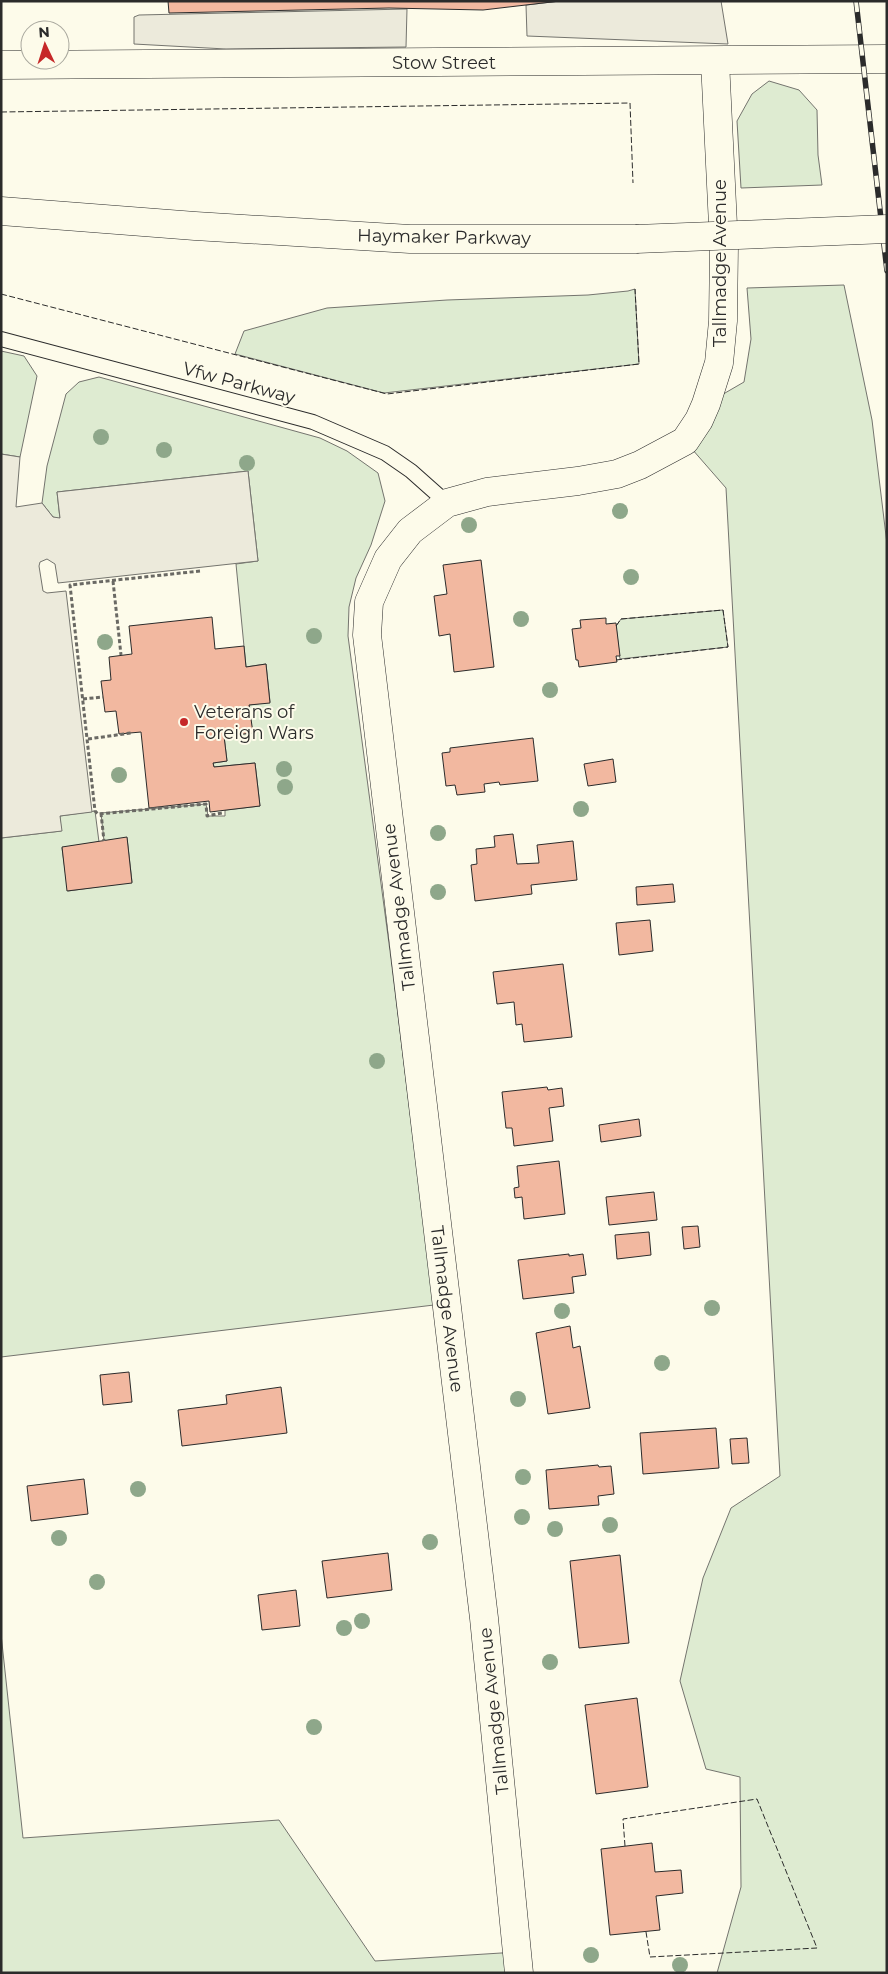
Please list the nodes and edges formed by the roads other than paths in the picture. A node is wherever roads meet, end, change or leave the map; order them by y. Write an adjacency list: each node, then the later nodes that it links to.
1 (887, 59): 2 (street, Stow Street)
2 (715, 61): 3 (street, Stow Street); 7 (street, Tallmadge Avenue)
3 (1, 65)
4 (1, 211): 5 (street, Haymaker Parkway, bridge)
5 (887, 230)
6 (1, 339): 7 (lane, Vfw Parkway)
7 (447, 503): 8 (street, Tallmadge Avenue)
8 (519, 1973)

